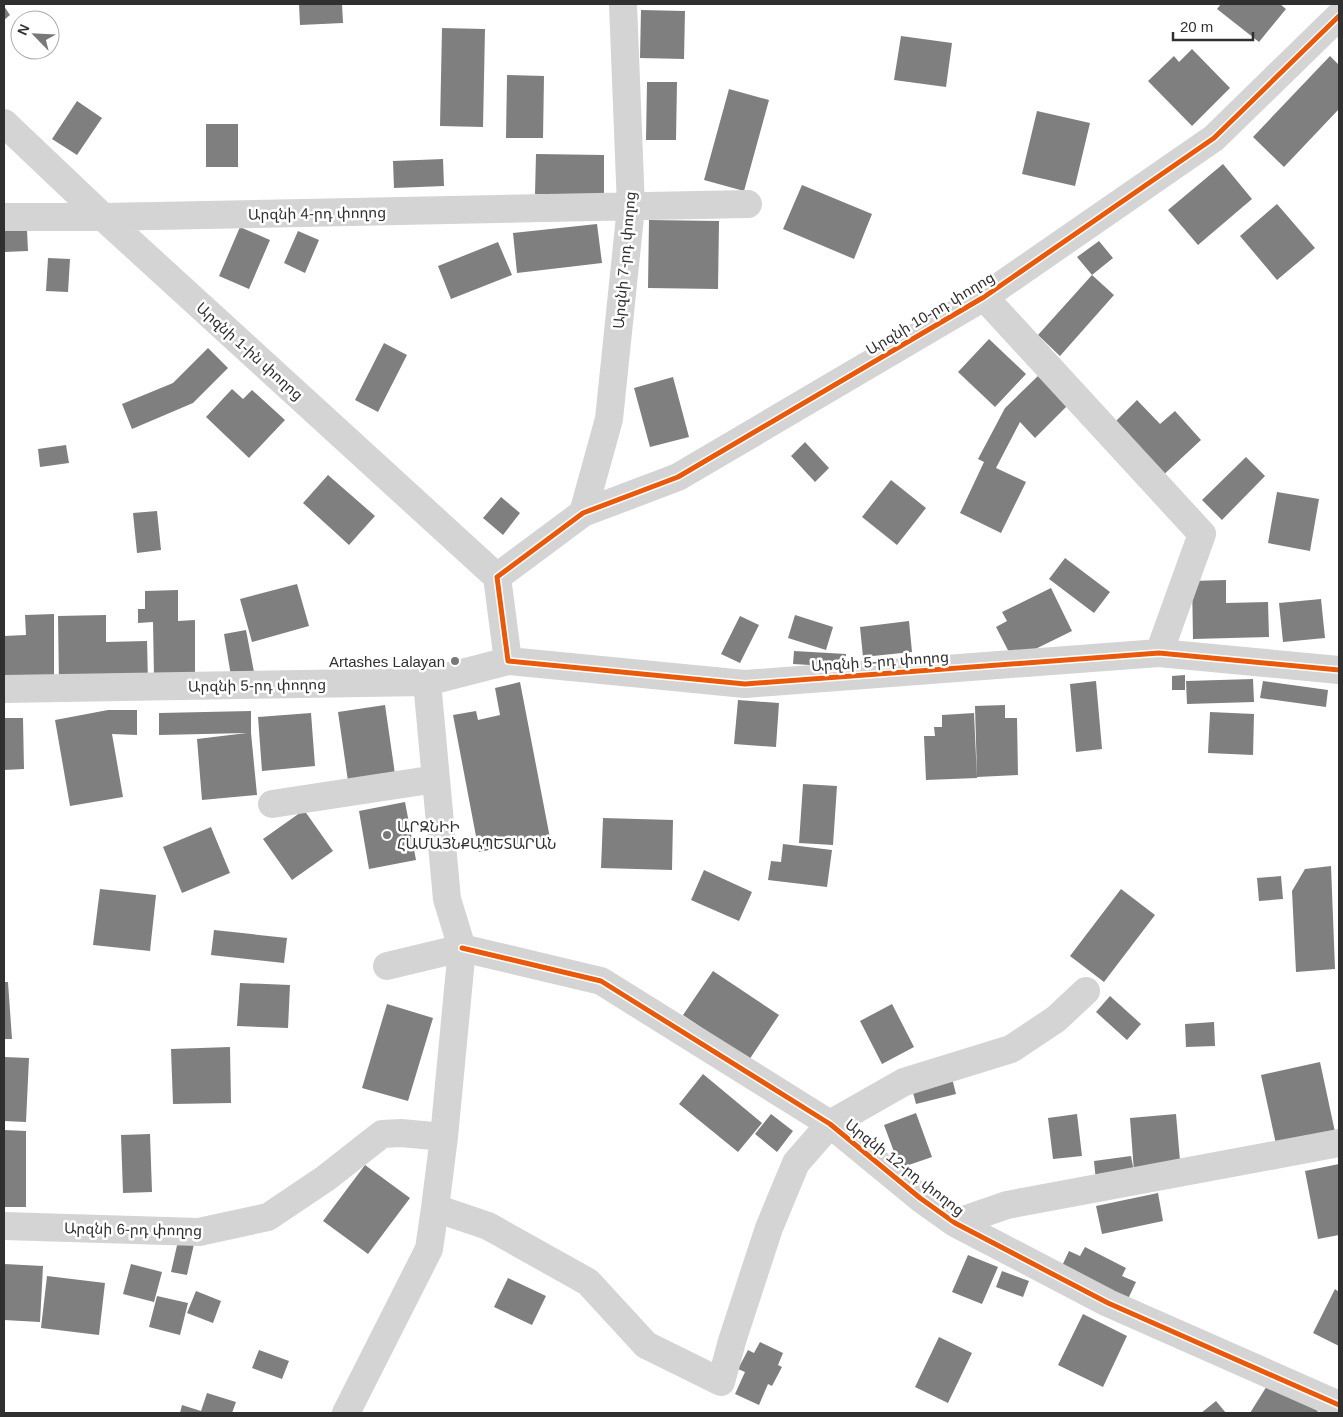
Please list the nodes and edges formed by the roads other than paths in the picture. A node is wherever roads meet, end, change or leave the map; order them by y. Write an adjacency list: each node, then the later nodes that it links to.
1 (623, 4): 5 (street, Արզնի 7-րդ փողոց)
2 (1339, 16): 8 (street, Արզնի 10-րդ փողոց)
3 (4, 122): 7 (street, Արզնի 1-ին փողոց)
4 (748, 204): 5 (street, Արզնի 4-րդ փողոց)
5 (631, 207): 7 (street, Արզնի 4-րդ փողոց); 9 (street, Արզնի 7-րդ փողոց)
6 (4, 217): 7 (street, Արզնի 4-րդ փողոց)
7 (103, 217): 10 (street, Արզնի 1-ին փողոց)
8 (984, 297): 9 (street, Արզնի 10-րդ փողոց); 11 (street)
9 (583, 513): 10 (street, Արզնի 10-րդ փողոց)
10 (498, 577): 12 (street)
11 (1159, 653): 12 (street, Արզնի 5-րդ փողոց); 13 (street, Արզնի 5-րդ փողոց)
12 (508, 661): 14 (street, Արզնի 5-րդ փողոց)
13 (1339, 670)
14 (427, 682): 15 (street, Արզնի 5-րդ փողոց); 16 (street)
15 (4, 689)
16 (436, 779): 17 (street); 18 (street)
17 (272, 804)
18 (462, 948): 19 (street); 21 (street, Արզնի 12-րդ փողոց); 22 (street)
19 (387, 966)
20 (1086, 991): 21 (street)
21 (830, 1124): 24 (street); 25 (street, Արզնի 12-րդ փողոց)
22 (444, 1137): 24 (street); 26 (street, Արզնի 6-րդ փողոց)
23 (1339, 1143): 25 (street)
24 (435, 1208): 28 (street)
25 (955, 1223): 27 (street, Արզնի 12-րդ փողոց)
26 (4, 1226)
27 (1339, 1405)
28 (346, 1413)

